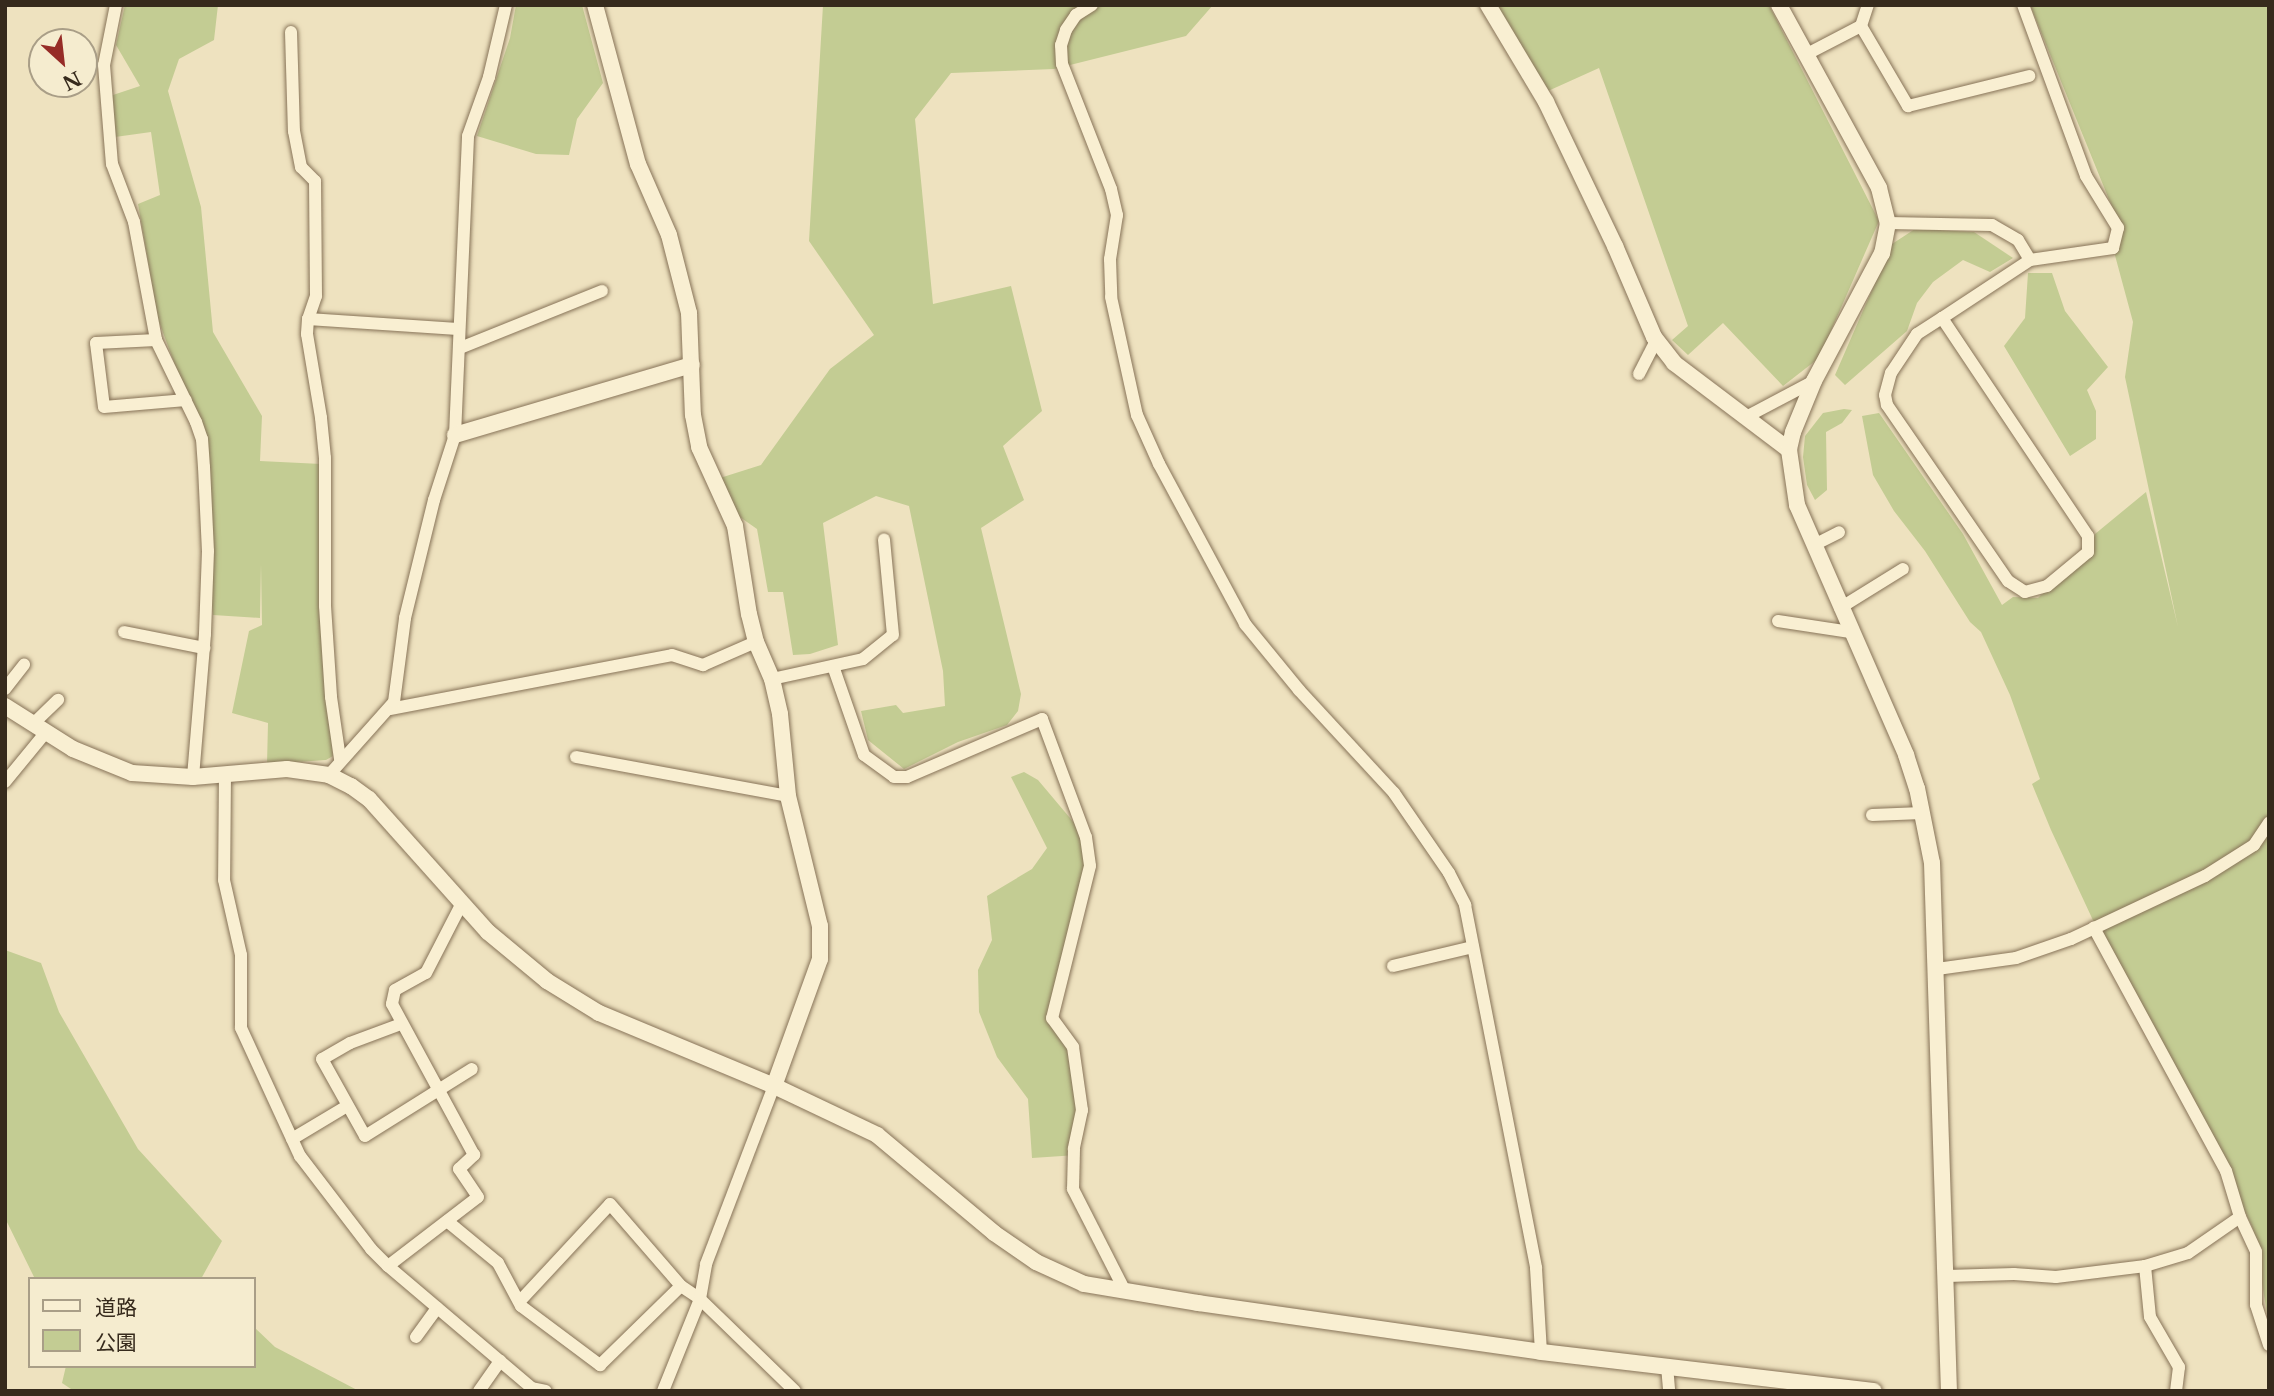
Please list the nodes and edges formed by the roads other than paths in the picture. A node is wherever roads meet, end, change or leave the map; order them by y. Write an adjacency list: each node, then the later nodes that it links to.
1 (116, 5): 19 (street)
2 (506, 5): 18 (street)
3 (595, 5): 22 (street)
4 (1092, 5): 59 (street)
5 (1488, 5): 20 (street)
6 (1779, 5): 11 (street)
7 (1868, 5): 9 (street)
8 (2023, 5): 14 (street)
9 (1861, 26): 11 (street); 12 (street)
10 (291, 32): 17 (street)
11 (1807, 54): 13 (street)
12 (2029, 76)
13 (1888, 223): 14 (street); 24 (street)
14 (2030, 260): 16 (street)
15 (602, 291): 21 (street)
16 (1942, 317): 16 (street)
17 (307, 319): 18 (street); 48 (street)
18 (458, 329): 21 (street)
19 (156, 340): 25 (street); 25 (street)
20 (1657, 341): 23 (street); 26 (street)
21 (460, 348): 27 (street)
22 (692, 365): 27 (street); 37 (street)
23 (1639, 374)
24 (1814, 381): 26 (street); 28 (street)
25 (186, 400): 38 (street)
26 (1748, 416): 28 (street)
27 (455, 435): 45 (street)
28 (1790, 450): 31 (street)
29 (1839, 532): 31 (street)
30 (884, 539): 40 (street)
31 (1814, 545): 33 (street)
32 (1903, 569): 33 (street)
33 (1840, 608): 36 (street)
34 (1778, 621): 36 (street)
35 (124, 632): 38 (street)
36 (1850, 632): 54 (street)
37 (756, 642): 41 (street); 45 (street)
38 (204, 648): 51 (street)
39 (24, 665): 42 (street)
40 (832, 666): 41 (street); 74 (street)
41 (772, 679): 53 (street)
42 (5, 689)
43 (58, 700): 46 (street)
44 (5, 706): 46 (street)
45 (390, 709): 48 (street)
46 (40, 728): 51 (street); 52 (street)
47 (576, 757): 53 (street)
48 (340, 759): 50 (street)
49 (225, 774): 50 (street); 51 (street); 67 (street)
50 (329, 775): 57 (street)
51 (193, 777)
52 (5, 782)
53 (788, 796): 64 (street)
54 (1922, 813): 55 (street); 61 (street)
55 (1872, 816)
56 (2269, 823): 58 (street)
57 (462, 903): 62 (street); 64 (street)
58 (2094, 928): 61 (street); 68 (street)
59 (1473, 947): 60 (street); 80 (street)
60 (1392, 966)
61 (1937, 969): 72 (street)
62 (401, 1024): 65 (street); 66 (street)
63 (472, 1069): 65 (street)
64 (774, 1086): 74 (street); 75 (street)
65 (439, 1087): 66 (street); 69 (street)
66 (347, 1106): 67 (street)
67 (292, 1139): 70 (street)
68 (2241, 1217): 71 (street); 79 (street)
69 (447, 1221): 70 (street); 76 (street)
70 (388, 1266): 77 (street)
71 (2145, 1266): 72 (street); 90 (street)
72 (1947, 1276): 89 (street)
73 (681, 1286): 75 (street); 76 (street); 76 (street)
74 (1124, 1289): 80 (street)
75 (700, 1299): 85 (street); 86 (street)
76 (520, 1301)
77 (437, 1308): 78 (street); 81 (street)
78 (416, 1337)
79 (2269, 1345)
80 (1541, 1352): 82 (street)
81 (500, 1361): 83 (street); 84 (street)
82 (1667, 1366): 87 (street); 88 (street)
83 (479, 1391)
84 (546, 1391)
85 (663, 1391)
86 (795, 1391)
87 (1669, 1391)
88 (1874, 1391)
89 (1949, 1391)
90 (2176, 1391)

